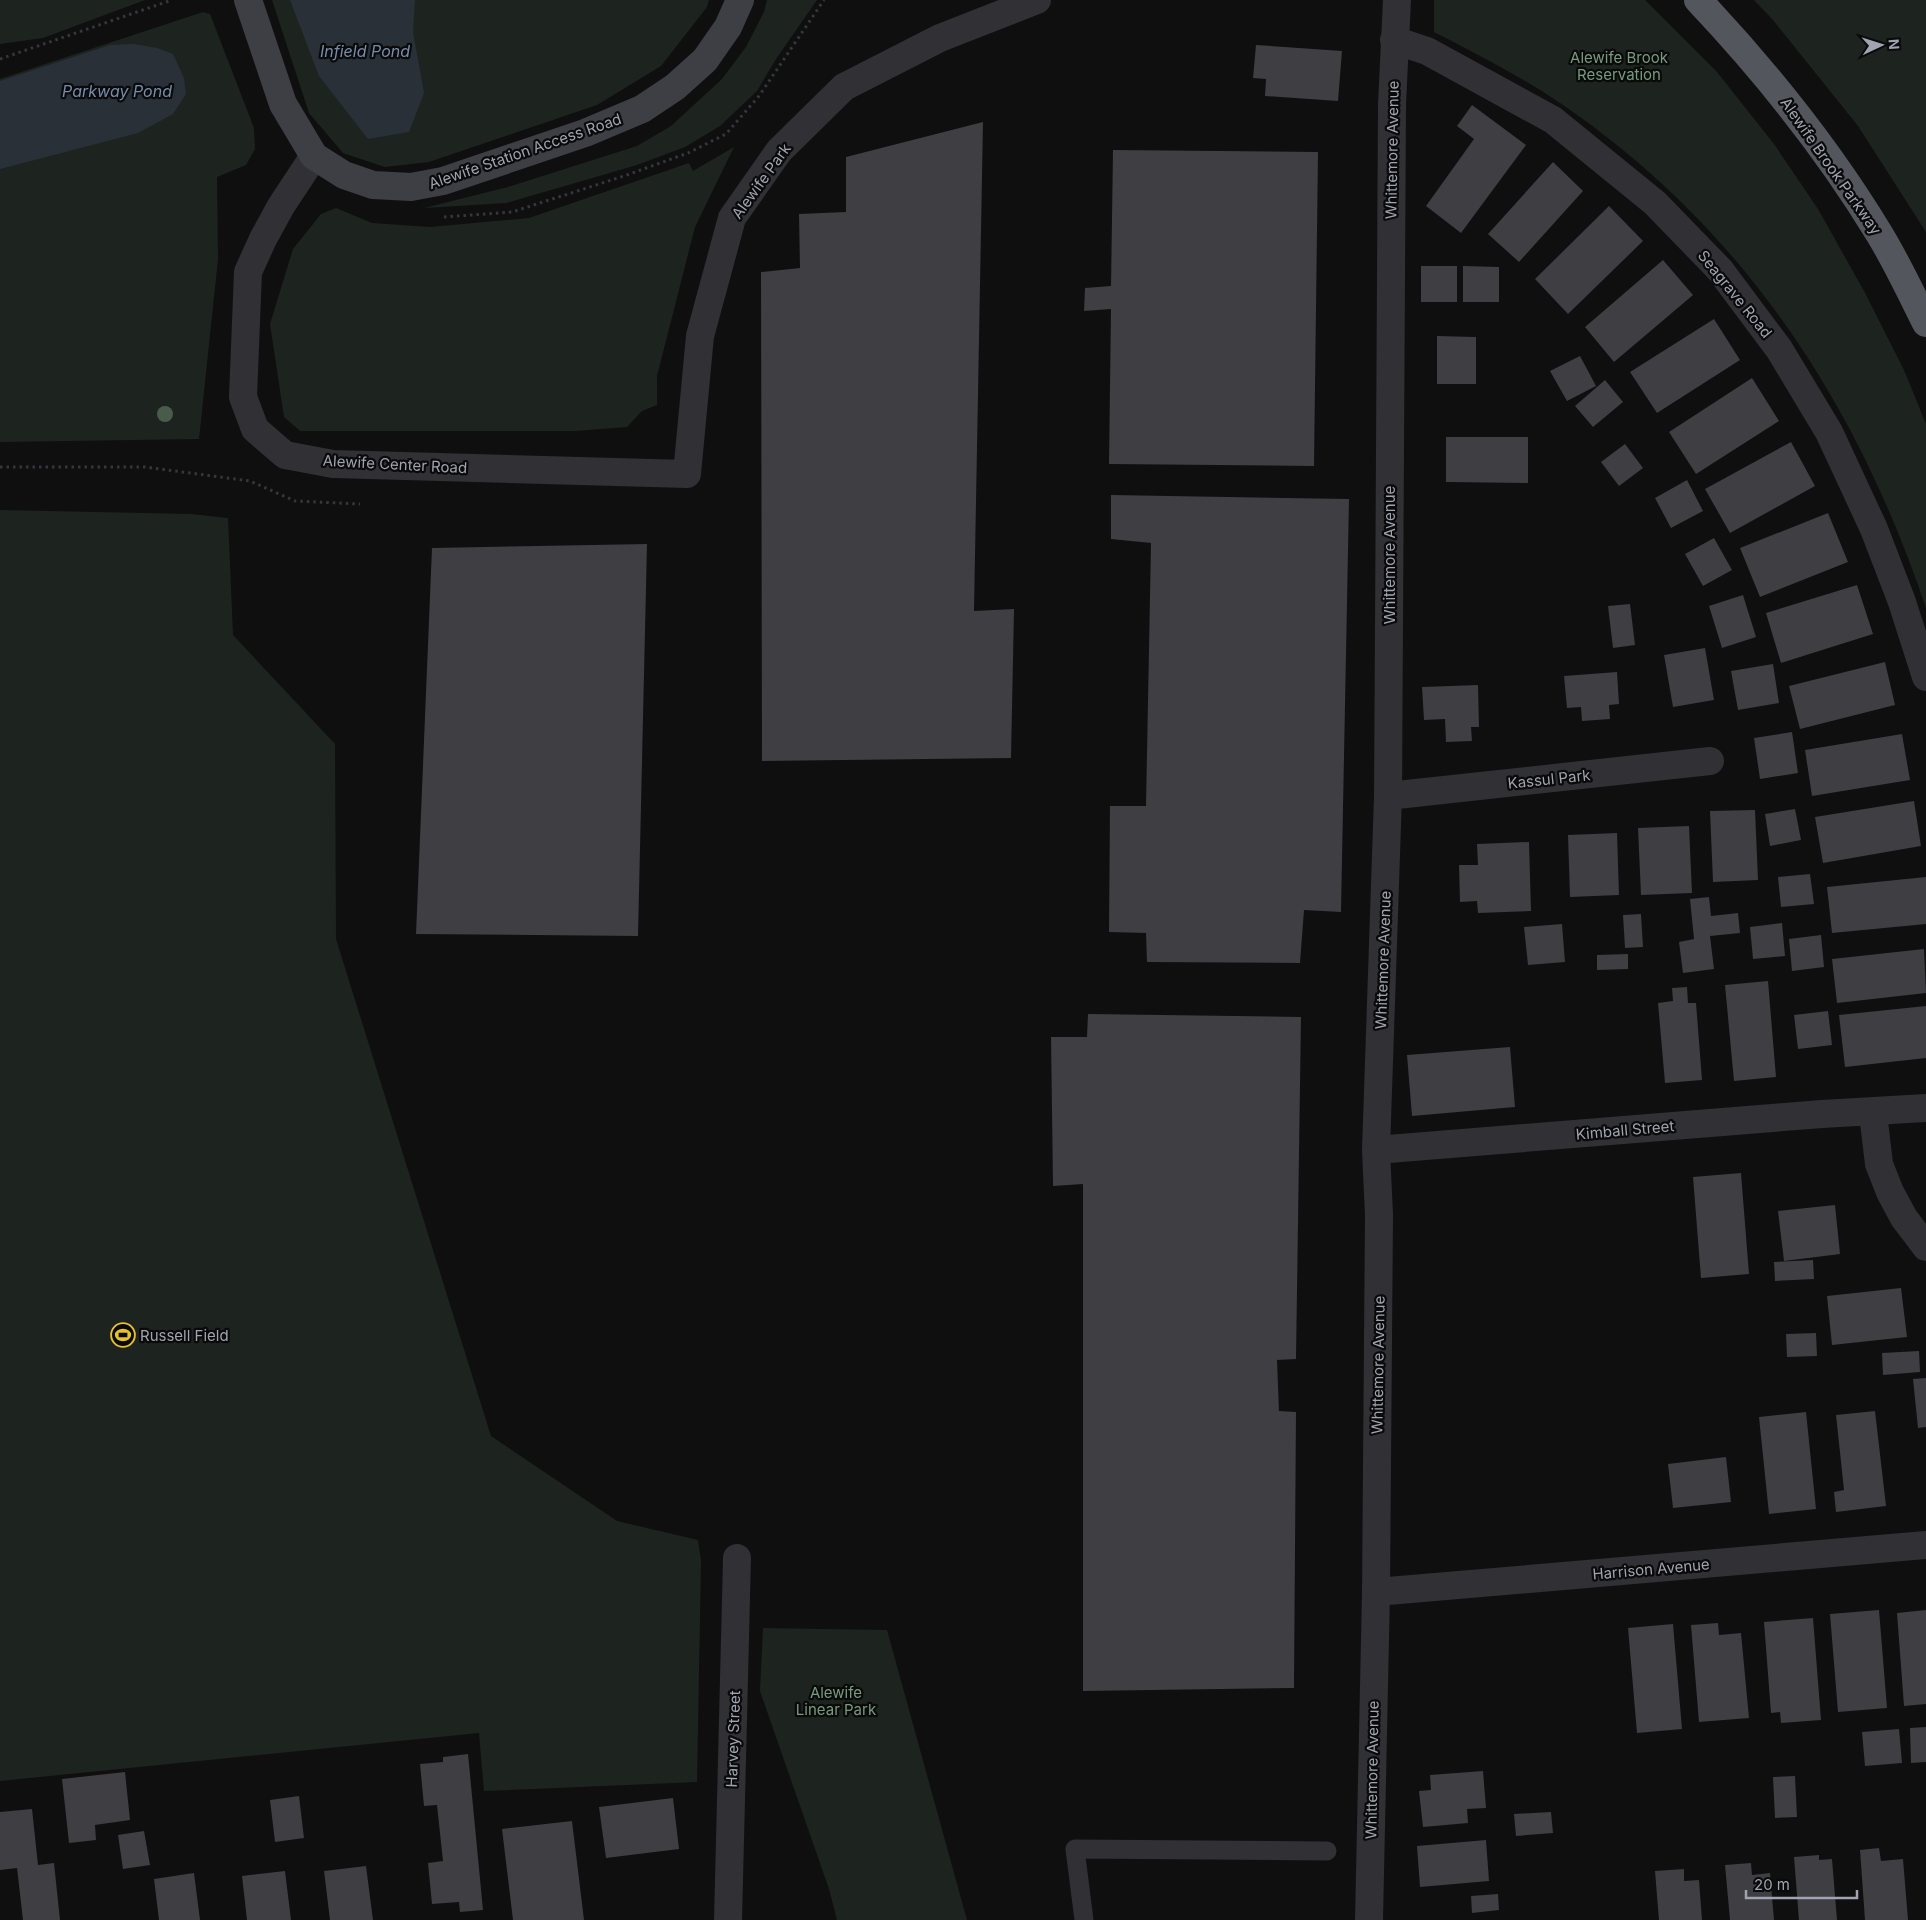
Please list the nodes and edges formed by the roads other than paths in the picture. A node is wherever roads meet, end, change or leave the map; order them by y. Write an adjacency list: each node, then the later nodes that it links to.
1 (248, 0): 7 (main road, Alewife Station Access Road)
2 (740, 0): 7 (main road, Alewife Station Access Road)
3 (1037, 0): 9 (street, Alewife Park)
4 (1398, 0): 6 (street, Whittemore Avenue)
5 (1698, 0): 8 (highway, Alewife Brook Parkway)
6 (1394, 40): 10 (street, Seagrave Road); 12 (street, Whittemore Avenue)
7 (314, 156): 9 (street, Alewife Center Road)
8 (1926, 323)
9 (687, 474)
10 (1926, 677)
11 (1710, 761): 12 (street, Kassul Park)
12 (1388, 796): 15 (street, Whittemore Avenue)
13 (1926, 1108): 14 (street)
14 (1873, 1112): 15 (street, Kimball Street); 16 (street)
15 (1376, 1150): 19 (street, Whittemore Avenue)
16 (1926, 1247)
17 (1926, 1545): 19 (street, Harrison Avenue)
18 (737, 1558): 21 (street, Harvey Street)
19 (1376, 1592): 23 (street, Whittemore Avenue)
20 (1327, 1851): 22 (lane)
21 (728, 1920)
22 (1084, 1920)
23 (1369, 1920)

